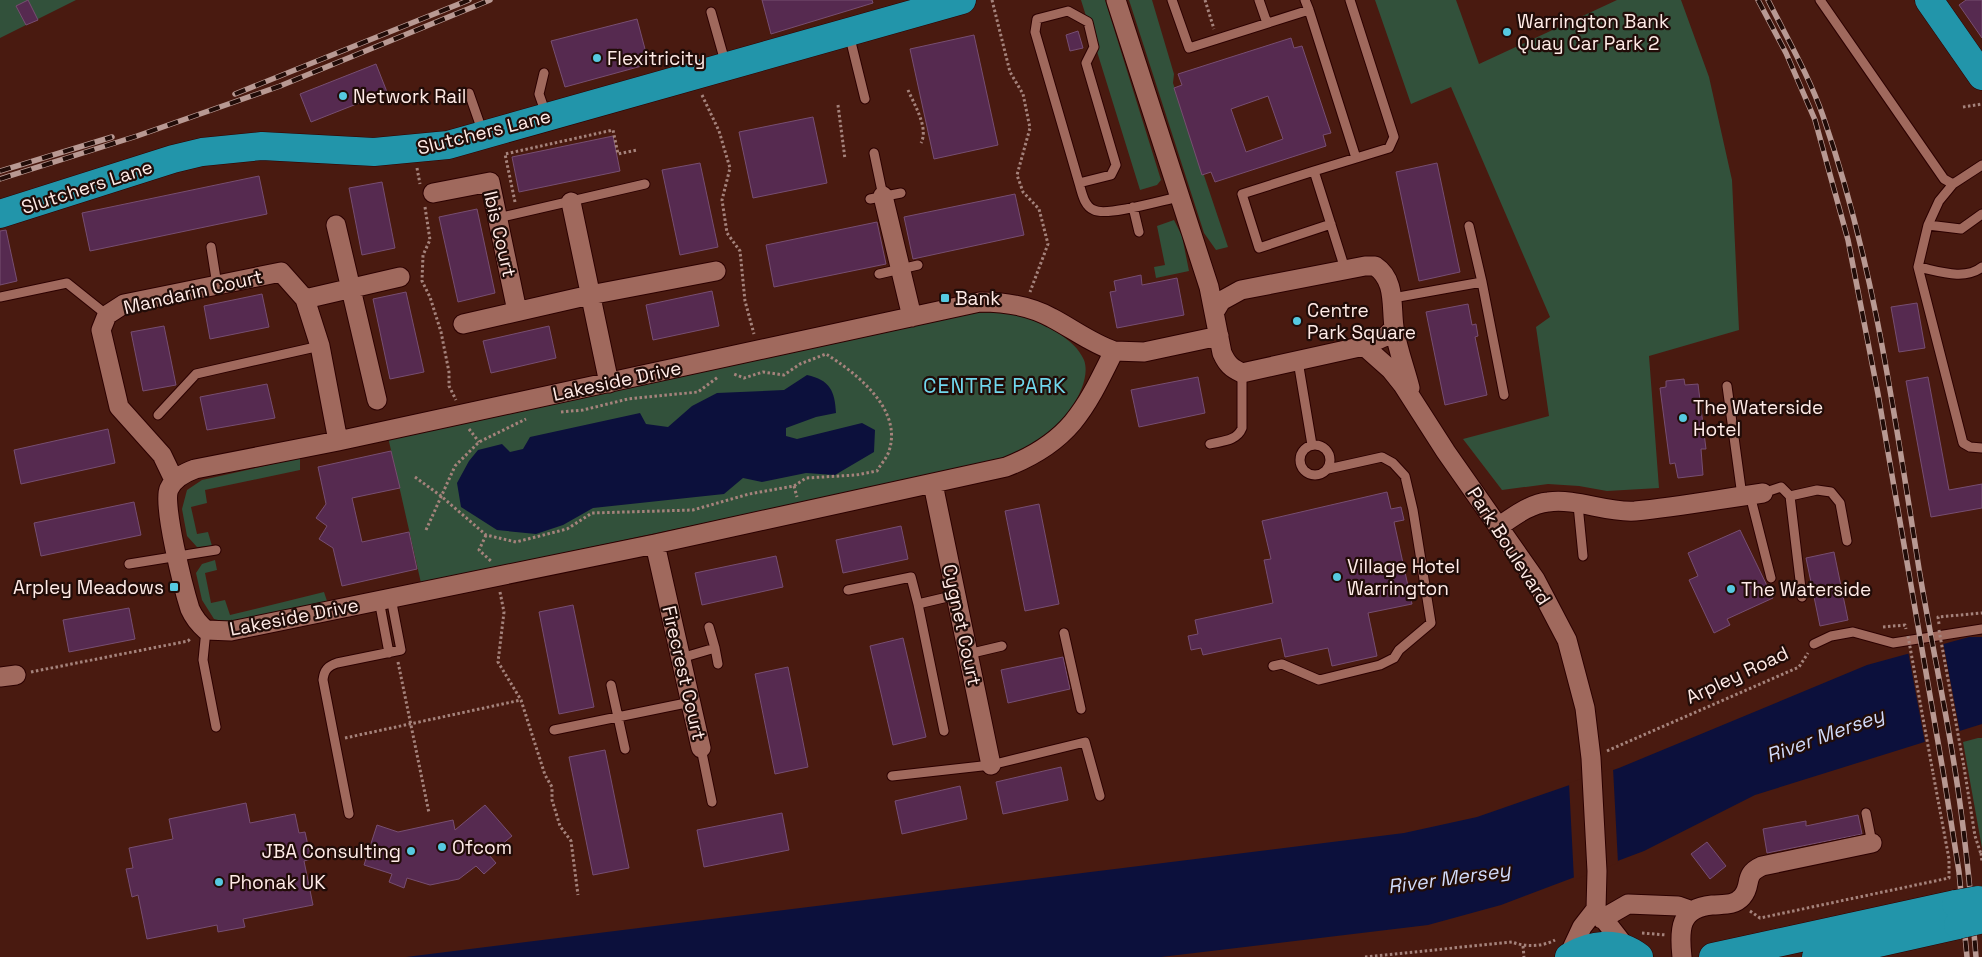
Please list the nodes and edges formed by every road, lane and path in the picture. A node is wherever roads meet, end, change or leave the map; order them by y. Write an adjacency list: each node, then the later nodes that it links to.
1 (961, 0): 15 (highway, Slutchers Lane)
2 (992, 0): 70 (path)
3 (1116, 0): 41 (street)
4 (1172, 0): 13 (lane)
5 (1205, 0): 14 (path)
6 (1259, 0): 13 (lane)
7 (1305, 0): 11 (lane)
8 (1350, 0): 32 (lane)
9 (1820, 0): 38 (lane)
10 (1929, 0): 19 (highway)
11 (1309, 10): 13 (lane); 32 (lane)
12 (711, 12): 16 (lane)
13 (1267, 23)
14 (1214, 30)
15 (849, 31): 16 (highway, Slutchers Lane); 22 (lane)
16 (727, 67): 18 (highway, Slutchers Lane)
17 (544, 73): 26 (lane)
18 (694, 76): 26 (highway, Slutchers Lane); 80 (path)
19 (1982, 76)
20 (908, 90): 28 (path)
21 (469, 93): 27 (lane)
22 (865, 99)
23 (1982, 104): 25 (path)
24 (838, 105): 33 (path)
25 (1963, 107)
26 (546, 116): 27 (highway, Slutchers Lane)
27 (483, 136): 29 (highway, Slutchers Lane)
28 (921, 143)
29 (415, 150): 39 (path); 45 (highway, Slutchers Lane)
30 (637, 150): 44 (path)
31 (874, 153): 40 (lane)
32 (1356, 158): 35 (lane)
33 (845, 159)
34 (1982, 165): 38 (lane)
35 (1314, 171): 49 (lane); 49 (lane)
36 (1079, 183): 36 (lane); 43 (lane)
37 (645, 184): 42 (lane)
38 (1954, 184): 51 (lane)
39 (426, 195): 47 (street, Ibis Court); 92 (path)
40 (885, 196): 55 (street)
41 (1179, 197): 43 (lane); 54 (street)
42 (571, 202): 44 (lane); 67 (street)
43 (1133, 207): 52 (lane)
44 (517, 213): 47 (lane)
45 (0, 214)
46 (1982, 214): 51 (lane)
47 (498, 218): 72 (street, Ibis Court)
48 (336, 224): 64 (street)
49 (1331, 224): 58 (lane)
50 (1470, 226): 62 (lane)
51 (1928, 226): 56 (lane)
52 (1138, 232)
53 (211, 247): 63 (lane)
54 (1196, 248): 65 (street); 71 (street)
55 (910, 267): 60 (lane); 74 (street)
56 (1918, 267): 57 (lane); 98 (lane)
57 (1982, 267)
58 (1345, 269): 65 (street); 68 (street)
59 (716, 271): 67 (street)
60 (879, 274)
61 (400, 278): 64 (street)
62 (1482, 282): 68 (lane); 87 (lane)
63 (217, 285): 69 (street, Mandarin Court); 73 (street, Mandarin Court)
64 (350, 290): 69 (street); 88 (street)
65 (1241, 290): 71 (street)
66 (0, 296): 73 (lane)
67 (590, 296): 72 (street); 85 (street)
68 (1393, 298): 76 (street)
69 (305, 299): 78 (street, Mandarin Court)
70 (1024, 307): 74 (street, Lakeside Drive); 81 (street, Lakeside Drive)
71 (1215, 311): 77 (street)
72 (517, 312): 75 (street)
73 (107, 315): 101 (street, Mandarin Court)
74 (912, 317): 80 (street, Lakeside Drive)
75 (463, 324)
76 (1394, 328): 79 (street); 89 (street, Park Boulevard)
77 (1218, 336): 81 (street, Lakeside Drive); 84 (street)
78 (320, 346): 91 (lane); 94 (street, Mandarin Court)
79 (1364, 346): 82 (street); 89 (street, Park Boulevard)
80 (758, 350): 83 (path); 85 (street, Lakeside Drive)
81 (1114, 351): 102 (street, Lakeside Drive)
82 (1298, 361): 84 (street); 97 (lane)
83 (763, 372): 90 (path); 109 (path)
84 (1242, 372): 96 (lane)
85 (609, 383): 92 (street, Lakeside Drive)
86 (1728, 386): 103 (lane)
87 (1504, 395)
88 (377, 400)
89 (1414, 402): 107 (street, Park Boulevard)
90 (555, 412)
91 (158, 414)
92 (463, 414): 94 (street, Lakeside Drive); 95 (path)
93 (530, 417): 95 (path)
94 (338, 441): 101 (street, Lakeside Drive)
95 (478, 442): 104 (path)
96 (1210, 444)
97 (1312, 445): 99 (lane); 99 (lane)
98 (1982, 448)
99 (1328, 469): 136 (lane)
100 (415, 477): 104 (path)
101 (174, 480): 114 (street, Lakeside Drive)
102 (933, 484): 111 (street, Lakeside Drive); 119 (street, Cygnet Court)
103 (1752, 494): 105 (lane); 106 (street); 117 (lane)
104 (441, 496): 108 (path); 109 (path)
105 (1790, 496): 110 (lane); 120 (lane)
106 (1578, 505): 107 (street); 113 (lane)
107 (1498, 528): 150 (street, Park Boulevard)
108 (426, 530)
109 (486, 535): 116 (path)
110 (1847, 541)
111 (655, 544): 116 (street, Lakeside Drive); 134 (street, Firecrest Court)
112 (216, 550): 114 (lane)
113 (1583, 556)
114 (178, 557): 115 (lane); 125 (street, Lakeside Drive)
115 (130, 564)
116 (497, 577): 121 (street, Lakeside Drive); 139 (path)
117 (1771, 578)
118 (848, 590): 122 (lane)
119 (956, 595): 122 (lane); 133 (street, Cygnet Court)
120 (1802, 598)
121 (385, 599): 125 (street, Lakeside Drive); 132 (lane)
122 (918, 604): 146 (lane)
123 (1982, 614): 159 (path, bridge)
124 (709, 627): 131 (lane)
125 (204, 628): 137 (path); 144 (lane)
126 (1982, 629): 129 (lane, Arpley Road)
127 (1064, 634): 141 (lane)
128 (1908, 636): 162 (path, bridge)
129 (1814, 644): 150 (path, Arpley Road)
130 (1002, 646): 133 (lane)
131 (715, 648): 134 (lane); 135 (lane)
132 (395, 652): 143 (path); 147 (lane)
133 (968, 654): 151 (street, Cygnet Court)
134 (681, 658): 140 (street, Firecrest Court)
135 (718, 664)
136 (1273, 666)
137 (8, 676)
138 (611, 685): 142 (lane)
139 (521, 700): 143 (path); 161 (path)
140 (690, 702): 142 (lane); 148 (street, Firecrest Court)
141 (1081, 709)
142 (618, 717): 145 (lane); 149 (lane)
143 (410, 724): 147 (path); 155 (path)
144 (216, 727)
145 (554, 730)
146 (944, 731)
147 (335, 740): 157 (lane)
148 (701, 748): 154 (lane, Firecrest Court)
149 (625, 749)
150 (1590, 758): 163 (street, Park Boulevard)
151 (991, 766): 152 (lane); 153 (lane)
152 (892, 776)
153 (1100, 796)
154 (712, 802)
155 (429, 813)
156 (1866, 813): 158 (lane)
157 (349, 814)
158 (1872, 843): 162 (street)
159 (1981, 853): 160 (path)
160 (1982, 862)
161 (578, 895)
162 (1736, 902): 164 (street)
163 (1598, 906): 164 (street); 168 (street); 169 (street)
164 (1692, 911): 172 (street)
165 (1973, 911): 173 (highway); 174 (highway)
166 (1668, 935): 168 (path)
167 (1524, 946): 169 (path); 170 (path); 171 (path)
168 (1637, 950): 169 (highway)
169 (1566, 951)
170 (1365, 957)
171 (1524, 957)
172 (1682, 957)
173 (1713, 957)
174 (1816, 957)

